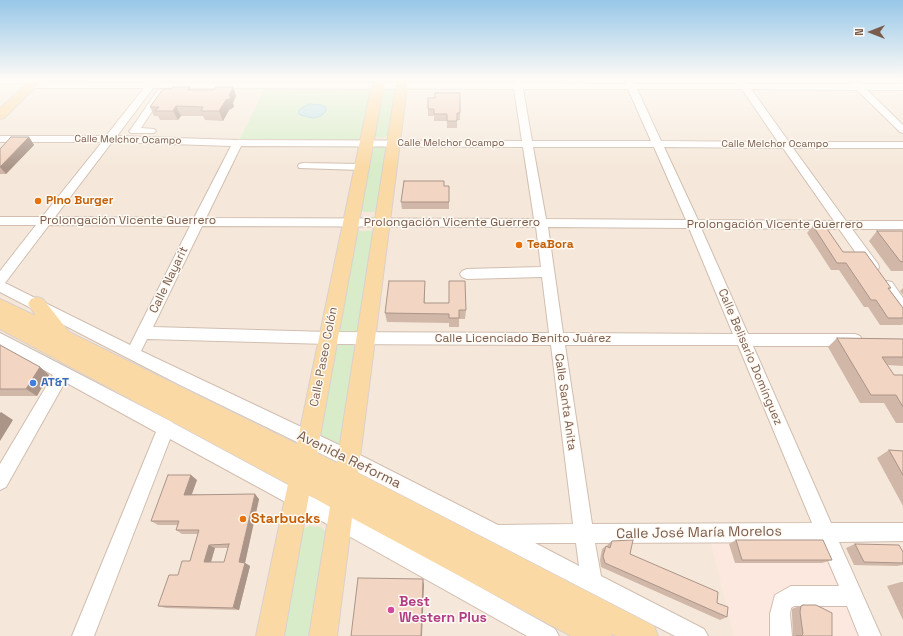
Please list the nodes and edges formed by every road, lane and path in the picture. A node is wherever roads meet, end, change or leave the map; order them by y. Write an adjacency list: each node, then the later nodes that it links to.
1 (133, 109): 10 (street)
2 (150, 109): 11 (street)
3 (373, 109): 13 (main road, Calle Paseo Colón)
4 (398, 109): 14 (main road)
5 (521, 109): 15 (street, Calle Santa Anita)
6 (642, 109): 16 (street, Calle Belisario Domínguez)
7 (760, 109): 18 (street)
8 (881, 109): 9 (street)
9 (903, 130)
10 (110, 139): 11 (street, Calle Melchor Ocampo); 17 (street, Calle Melchor Ocampo); 23 (street)
11 (157, 140): 12 (street, Calle Melchor Ocampo)
12 (237, 143): 13 (street, Calle Melchor Ocampo); 24 (street, Calle Nayarit)
13 (366, 143): 14 (street, Calle Melchor Ocampo); 21 (main road, Calle Paseo Colón)
14 (393, 143): 15 (street, Calle Melchor Ocampo); 26 (main road)
15 (527, 143): 16 (street, Calle Melchor Ocampo); 27 (street, Calle Santa Anita)
16 (657, 143): 18 (street, Calle Melchor Ocampo); 29 (street, Calle Belisario Domínguez)
17 (2, 144)
18 (786, 144): 19 (street, Calle Melchor Ocampo); 28 (street)
19 (903, 145)
20 (302, 166): 21 (street)
21 (361, 166): 25 (main road, Calle Paseo Colón)
22 (0, 221): 23 (street, Prolongación Vicente Guerrero)
23 (46, 221): 24 (street, Prolongación Vicente Guerrero); 33 (street)
24 (198, 222): 25 (street, Prolongación Vicente Guerrero); 39 (street, Calle Nayarit)
25 (351, 223): 26 (street, Prolongación Vicente Guerrero); 41 (main road, Calle Paseo Colón)
26 (383, 223): 27 (street, Prolongación Vicente Guerrero); 42 (main road)
27 (541, 223): 29 (street, Prolongación Vicente Guerrero); 31 (street, Calle Santa Anita)
28 (842, 224): 29 (street, Prolongación Vicente Guerrero); 30 (street, Prolongación Vicente Guerrero); 37 (street)
29 (694, 225): 45 (street, Calle Belisario Domínguez)
30 (903, 225)
31 (547, 272): 32 (street); 44 (street, Calle Santa Anita)
32 (467, 274)
33 (0, 280)
34 (0, 286): 35 (street, Avenida Reforma)
35 (37, 304): 40 (main road); 47 (street, Avenida Reforma)
36 (0, 306): 40 (main road, Avenida Reforma)
37 (903, 308)
38 (0, 321): 50 (main road, Avenida Reforma)
39 (143, 333): 41 (street, Calle Licenciado Benito Juárez); 47 (street, Calle Nayarit)
40 (62, 337): 50 (main road, Avenida Reforma)
41 (328, 338): 42 (street, Calle Licenciado Benito Juárez); 50 (main road, Calle Paseo Colón)
42 (366, 338): 44 (street, Calle Licenciado Benito Juárez); 52 (main road)
43 (0, 339): 48 (street, Avenida Reforma)
44 (556, 339): 45 (street, Calle Licenciado Benito Juárez); 56 (street, Calle Santa Anita)
45 (742, 340): 46 (street, Calle Licenciado Benito Juárez); 53 (street, Calle Belisario Domínguez)
46 (872, 340)
47 (133, 353): 50 (street, Avenida Reforma)
48 (62, 372): 49 (street, Avenida Reforma); 51 (street)
49 (166, 427): 50 (street, Avenida Reforma); 60 (street)
50 (303, 469): 52 (main road, Avenida Reforma); 52 (street, Avenida Reforma); 61 (main road, Calle Paseo Colón)
51 (0, 481)
52 (343, 489): 55 (street, Avenida Reforma); 59 (street, Avenida Reforma); 62 (main road); 64 (main road, Avenida Reforma); 65 (main road, Avenida Reforma)
53 (826, 532): 54 (street, Calle José María Morelos); 56 (street, Calle José María Morelos); 58 (street, Calle Belisario Domínguez)
54 (903, 532)
55 (496, 534): 56 (street, Calle José María Morelos); 57 (street, Avenida Reforma)
56 (584, 534): 57 (street, Calle Santa Anita)
57 (592, 583): 66 (street, Avenida Reforma)
58 (853, 596): 67 (street); 68 (street, Calle Belisario Domínguez)
59 (528, 630): 63 (street, Avenida Reforma)
60 (83, 636)
61 (270, 636)
62 (323, 636)
63 (548, 636)
64 (598, 636)
65 (644, 636)
66 (697, 636)
67 (781, 636)
68 (870, 636)

